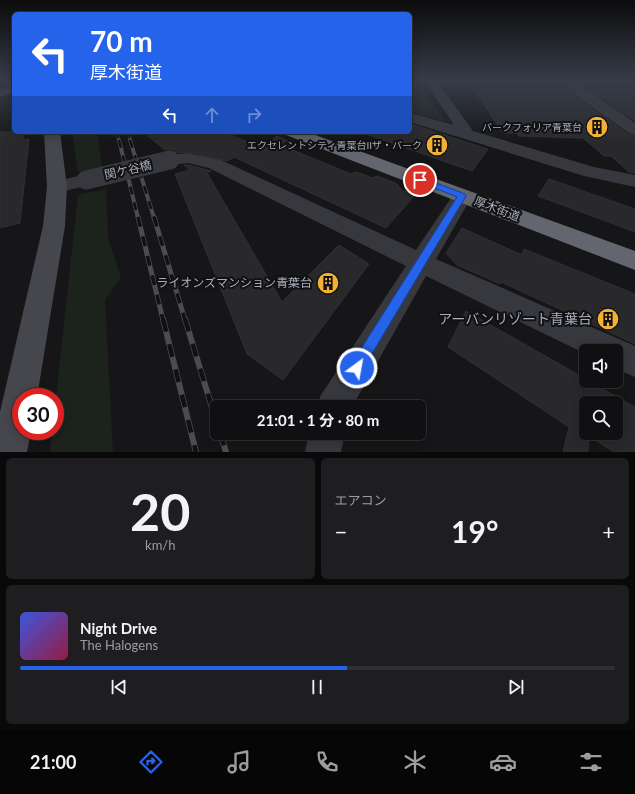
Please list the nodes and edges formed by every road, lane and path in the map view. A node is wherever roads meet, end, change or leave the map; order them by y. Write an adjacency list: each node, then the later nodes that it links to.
1 (445, 102): 8 (street)
2 (594, 102): 4 (street)
3 (412, 118): 8 (street)
4 (635, 130)
5 (52, 134): 10 (street)
6 (297, 134): 11 (highway, 厚木街道)
7 (328, 134): 12 (highway, 厚木街道)
8 (468, 135): 9 (street)
9 (635, 181)
10 (57, 187): 14 (street, 関ケ谷橋, bridge); 20 (street)
11 (462, 196): 13 (highway, 厚木街道); 14 (street)
12 (635, 245)
13 (635, 261)
14 (421, 263): 15 (street, 関ケ谷橋); 18 (street)
15 (597, 344)
16 (623, 356): 17 (street)
17 (635, 362)
18 (337, 400)
19 (326, 440): 21 (street)
20 (9, 452)
21 (323, 452)

